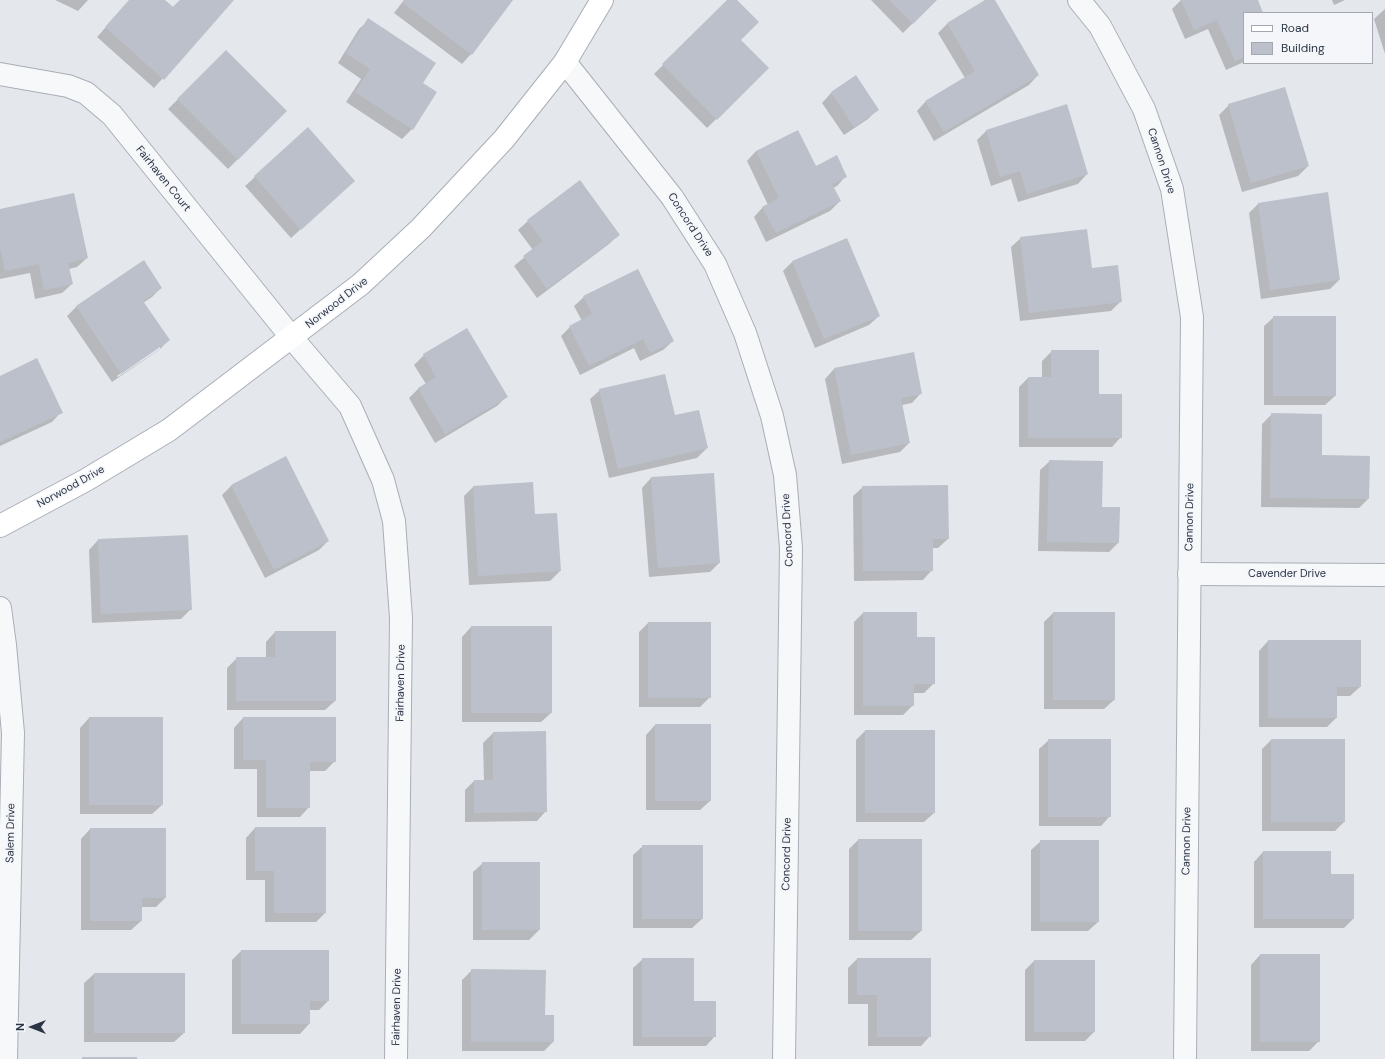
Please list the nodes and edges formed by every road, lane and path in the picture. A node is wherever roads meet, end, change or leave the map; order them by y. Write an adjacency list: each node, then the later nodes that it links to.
1 (602, 0): 3 (main road, Norwood Drive)
2 (1079, 0): 7 (street, Cannon Drive)
3 (565, 62): 5 (main road, Norwood Drive); 12 (street, Concord Drive)
4 (0, 74): 5 (street, Fairhaven Court)
5 (292, 338): 6 (main road, Norwood Drive); 11 (street, Fairhaven Drive)
6 (0, 526)
7 (1189, 574): 8 (street, Cavender Drive); 13 (street, Cannon Drive)
8 (1385, 575)
9 (0, 608): 10 (street, Salem Drive)
10 (6, 1059)
11 (396, 1059)
12 (784, 1059)
13 (1185, 1059)

